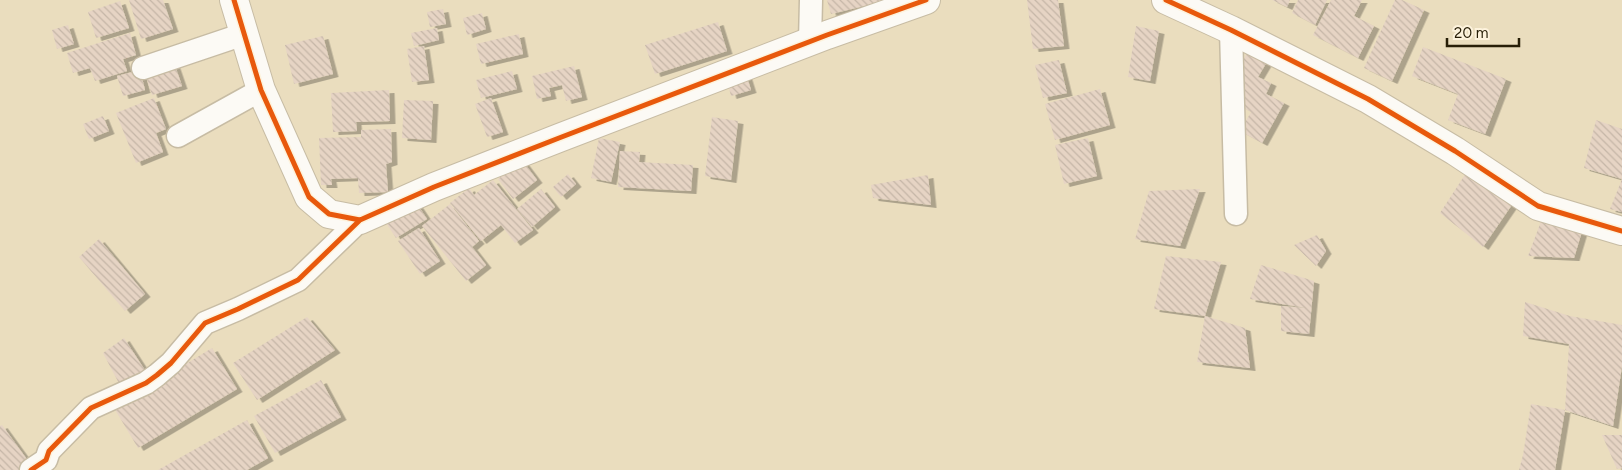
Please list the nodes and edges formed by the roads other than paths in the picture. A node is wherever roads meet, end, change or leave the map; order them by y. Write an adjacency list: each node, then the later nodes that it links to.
1 (234, 0): 6 (street)
2 (811, 0): 7 (street)
3 (926, 0): 7 (street)
4 (1166, 0): 5 (street)
5 (1231, 30): 11 (street); 13 (street)
6 (244, 34): 8 (street); 9 (street)
7 (810, 42): 12 (street)
8 (143, 68)
9 (261, 90): 10 (street); 12 (street)
10 (178, 136)
11 (1236, 214)
12 (360, 220): 14 (street)
13 (1622, 231)
14 (30, 470)

